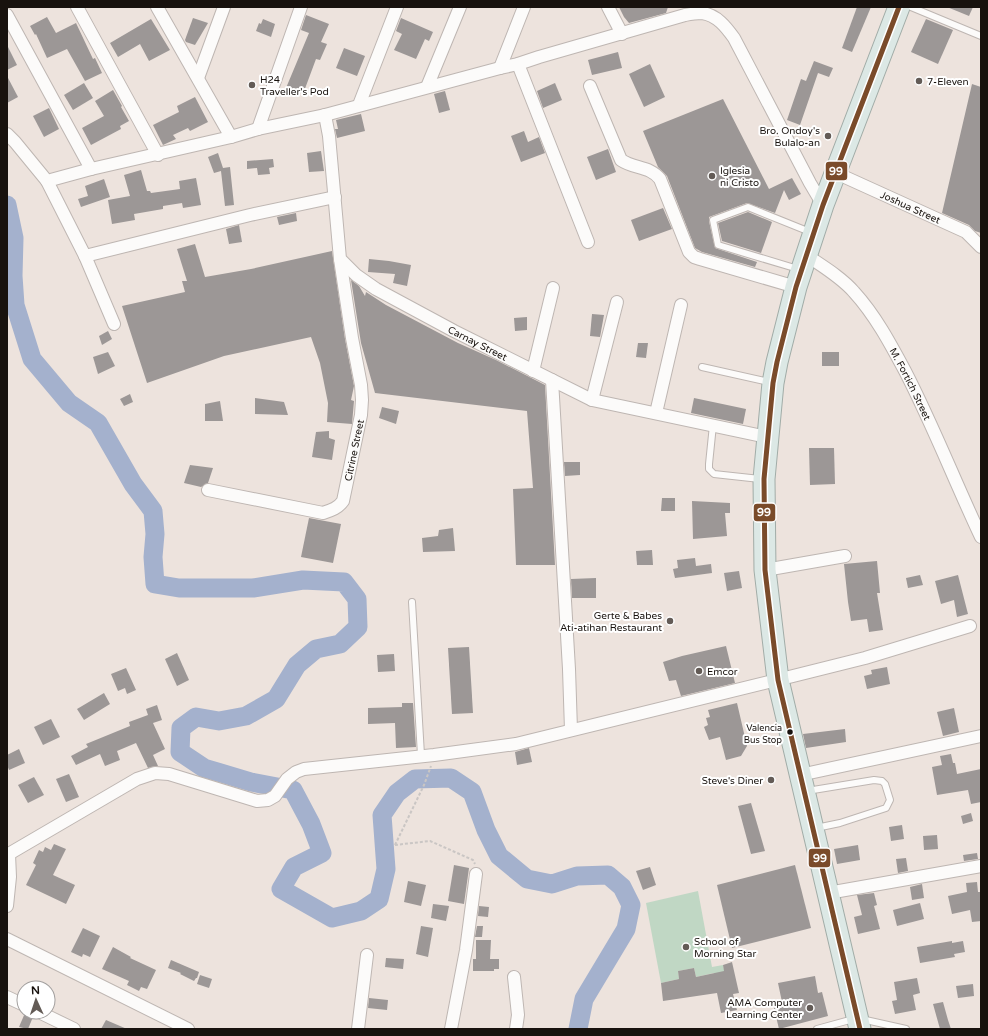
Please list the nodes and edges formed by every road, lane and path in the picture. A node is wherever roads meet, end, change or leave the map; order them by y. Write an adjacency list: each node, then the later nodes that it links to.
1 (77, 7): 24 (street)
2 (157, 7): 16 (street)
3 (224, 7): 16 (street)
4 (301, 7): 21 (street)
5 (397, 7): 19 (street)
6 (460, 7): 18 (street)
7 (524, 7): 15 (street)
8 (608, 7): 12 (street)
9 (899, 7): 26 (highway)
10 (911, 7): 13 (lane)
11 (7, 15): 25 (street)
12 (622, 34): 14 (street); 29 (street)
13 (981, 36)
14 (518, 64): 15 (street); 31 (street)
15 (500, 68): 18 (street)
16 (198, 78): 23 (street)
17 (590, 86): 35 (street, M. Fortich Street)
18 (427, 87): 19 (street)
19 (359, 105): 20 (street)
20 (324, 114): 21 (street); 28 (street)
21 (258, 129): 23 (street)
22 (7, 134): 27 (street)
23 (231, 137): 24 (street)
24 (158, 155): 25 (street)
25 (91, 169): 27 (street)
26 (836, 173): 29 (highway); 32 (street, Joshua Street)
27 (46, 181): 33 (street)
28 (335, 197): 33 (street); 34 (street)
29 (823, 205): 30 (highway)
30 (813, 234): 35 (highway); 35 (lane)
31 (588, 242)
32 (981, 246)
33 (85, 256): 39 (street)
34 (340, 259): 41 (street, Carnay Street); 49 (street, Citrine Street)
35 (801, 271): 43 (highway); 50 (street, M. Fortich Street)
36 (553, 288): 41 (street)
37 (617, 302): 44 (street)
38 (681, 305): 45 (street)
39 (114, 324)
40 (702, 367): 43 (lane)
41 (533, 371): 42 (street, Carnay Street)
42 (552, 380): 44 (street, Carnay Street); 56 (street)
43 (773, 383): 47 (highway)
44 (592, 400): 45 (street, Carnay Street)
45 (656, 413): 46 (street, Carnay Street)
46 (713, 425): 47 (street, Carnay Street); 48 (lane)
47 (767, 438): 48 (highway)
48 (764, 479): 52 (highway)
49 (208, 490)
50 (981, 537)
51 (845, 556): 52 (street)
52 (765, 570): 55 (highway)
53 (412, 602): 59 (lane)
54 (970, 626): 55 (street)
55 (778, 680): 56 (street); 60 (highway)
56 (571, 730): 58 (street)
57 (981, 736): 60 (street)
58 (434, 755): 59 (street); 64 (path)
59 (421, 756): 62 (street)
60 (802, 783): 61 (highway); 61 (lane)
61 (812, 828): 65 (highway)
62 (8, 854): 66 (street)
63 (981, 866): 65 (street)
64 (476, 874): 75 (street)
65 (828, 893): 71 (highway)
66 (7, 906)
67 (7, 939): 73 (street)
68 (367, 955): 74 (street)
69 (514, 978): 76 (street)
70 (55, 1020): 72 (street)
71 (858, 1023): 77 (lane); 78 (lane)
72 (74, 1029)
73 (188, 1029)
74 (358, 1029)
75 (451, 1029)
76 (516, 1029)
77 (817, 1029)
78 (906, 1029)

